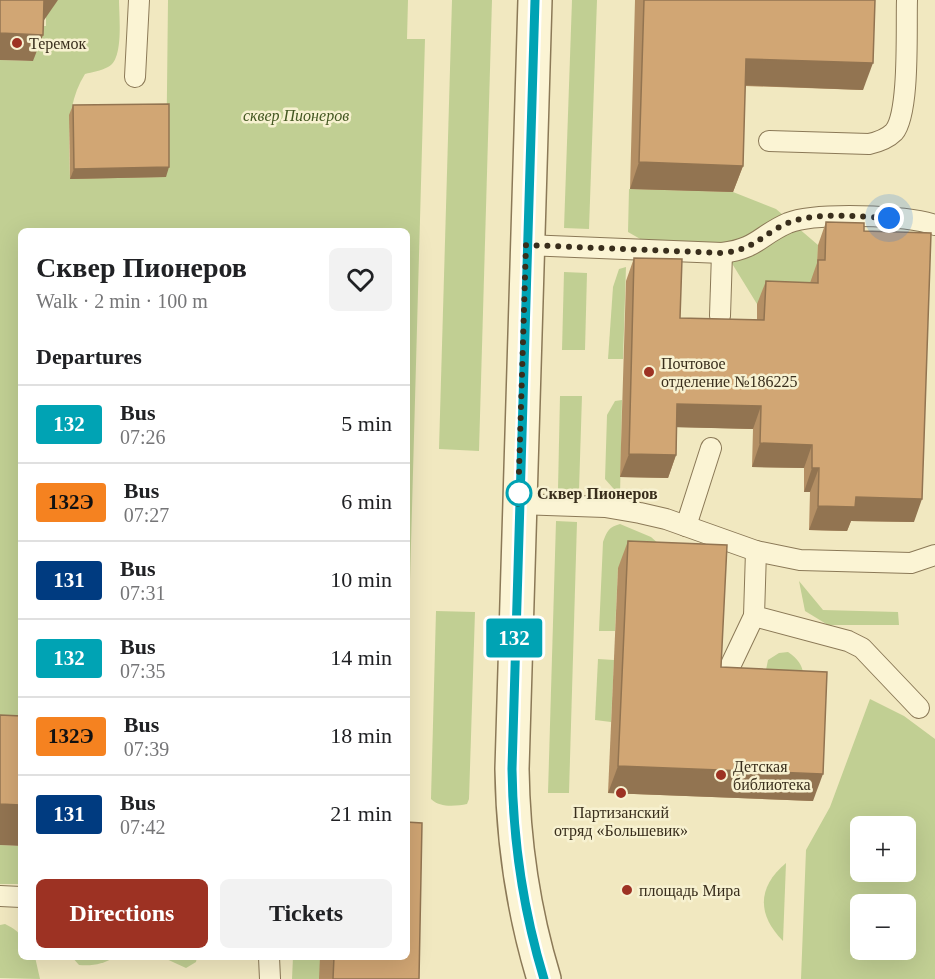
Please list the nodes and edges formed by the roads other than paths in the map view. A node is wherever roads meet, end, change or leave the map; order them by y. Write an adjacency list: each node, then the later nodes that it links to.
1 (139, 0): 4 (lane)
2 (535, 0): 7 (street)
3 (908, 0): 5 (lane)
4 (135, 77)
5 (769, 141)
6 (935, 225): 8 (lane)
7 (526, 245): 8 (lane); 11 (street)
8 (722, 253): 9 (lane)
9 (720, 316)
10 (711, 448): 12 (lane)
11 (518, 504): 12 (lane); 22 (street)
12 (686, 526): 13 (lane)
13 (756, 551): 14 (lane); 15 (lane)
14 (935, 555)
15 (754, 616): 16 (lane); 17 (lane)
16 (725, 677)
17 (919, 708)
18 (0, 896): 19 (lane)
19 (18, 897)
20 (269, 960): 21 (lane)
21 (270, 979)
22 (544, 979)

